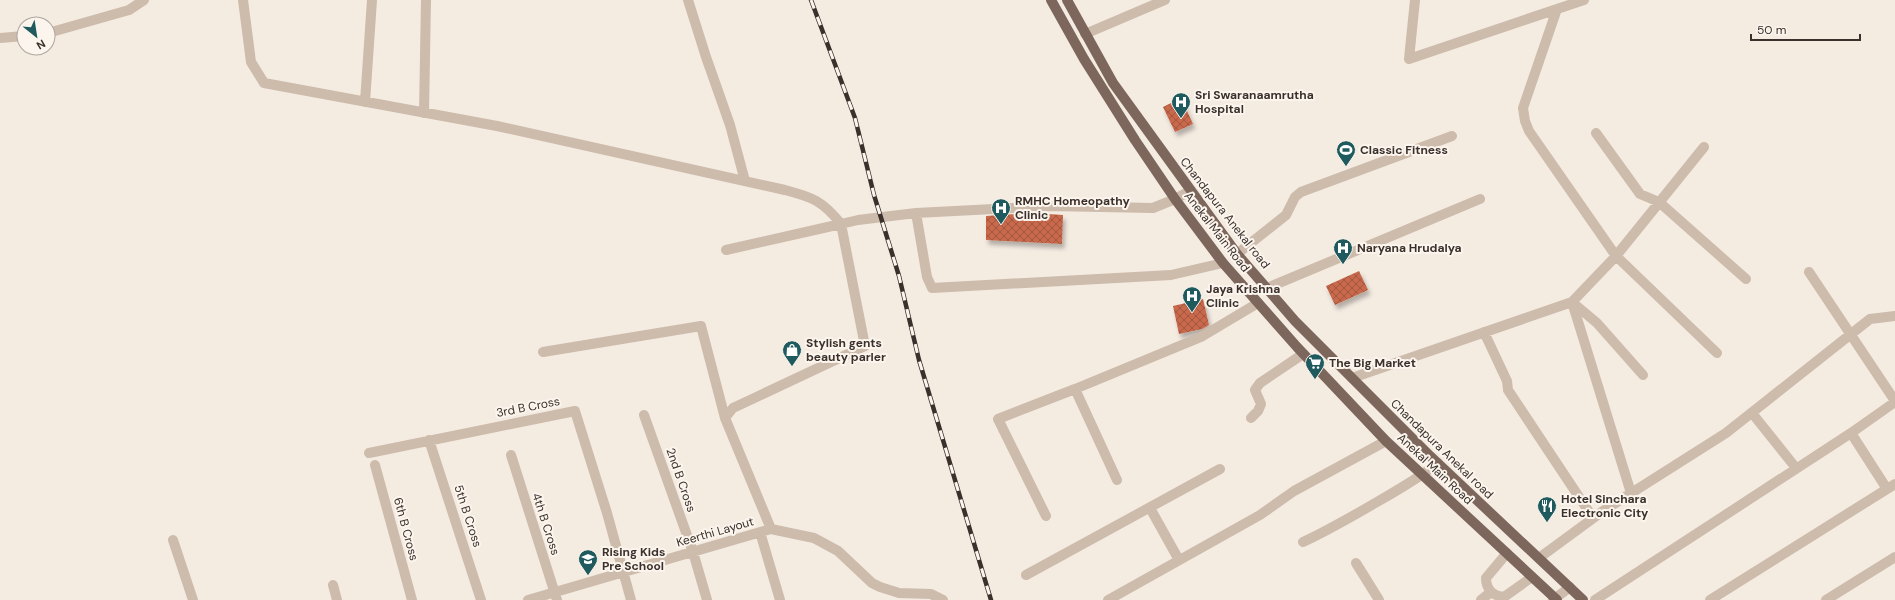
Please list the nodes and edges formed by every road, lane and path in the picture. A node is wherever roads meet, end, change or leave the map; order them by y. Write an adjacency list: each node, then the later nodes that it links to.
1 (144, 0): 13 (street)
2 (243, 0): 17 (street)
3 (372, 0): 17 (street)
4 (426, 0): 18 (street)
5 (688, 0): 22 (street)
6 (1051, 0): 25 (main road, Anekal Main Road)
7 (1067, 0): 14 (main road, Chandapura Anekal road)
8 (1165, 0): 14 (street)
9 (1415, 0): 12 (street)
10 (1584, 0): 11 (street)
11 (1571, 2): 12 (street)
12 (1557, 9): 31 (street)
13 (56, 31)
14 (1085, 34): 23 (main road, Chandapura Anekal road)
15 (16, 37): 16 (street)
16 (0, 38)
17 (365, 102): 18 (street)
18 (424, 113): 22 (street)
19 (1596, 133): 26 (street)
20 (1452, 136): 30 (street)
21 (1704, 147): 26 (street)
22 (745, 181): 28 (street)
23 (1190, 191): 25 (street); 30 (main road, Chandapura Anekal road)
24 (1480, 199): 35 (street)
25 (1175, 200): 27 (street); 32 (main road, Anekal Main Road)
26 (1659, 202): 31 (street); 34 (street)
27 (916, 213): 28 (street); 32 (street)
28 (841, 224): 29 (street); 50 (street)
29 (726, 250)
30 (1237, 254): 35 (main road, Chandapura Anekal road)
31 (1616, 256): 36 (street); 42 (street)
32 (1223, 263): 37 (main road, Anekal Main Road)
33 (1809, 272): 40 (street)
34 (1746, 279)
35 (1268, 288): 45 (main road, Chandapura Anekal road)
36 (1572, 302): 39 (street); 44 (street); 64 (street)
37 (1258, 303): 43 (main road, Anekal Main Road); 46 (street)
38 (1895, 316): 40 (street)
39 (1484, 332): 45 (street); 67 (street)
40 (1850, 334): 47 (street); 48 (street)
41 (543, 352): 50 (street, Keerthi Layout)
42 (1717, 353)
43 (1303, 354): 51 (street); 54 (main road, Anekal Main Road)
44 (1643, 375)
45 (1352, 378): 57 (main road, Chandapura Anekal road)
46 (1075, 389): 62 (street); 66 (street)
47 (1895, 401): 52 (street)
48 (1752, 412): 59 (street); 64 (street)
49 (644, 415): 72 (street, 2nd B Cross)
50 (725, 418): 68 (street, Keerthi Layout)
51 (1252, 418)
52 (1852, 433): 59 (street); 63 (street)
53 (429, 440): 55 (street, 3rd B Cross); 78 (street, 3rd B Cross); 88 (street, 5th B Cross)
54 (1386, 442): 61 (main road, Anekal Main Road); 76 (street)
55 (369, 453)
56 (511, 456): 84 (street, 4th B Cross)
57 (1438, 463): 61 (street); 75 (main road, Chandapura Anekal road)
58 (375, 465): 87 (street, 6th B Cross)
59 (1796, 468): 99 (street)
60 (1220, 470): 65 (street)
61 (1423, 475): 71 (street); 73 (main road, Anekal Main Road)
62 (1117, 480)
63 (1891, 487): 100 (street)
64 (1631, 493): 67 (street)
65 (1150, 508): 76 (street); 79 (street)
66 (1046, 516)
67 (1593, 518): 75 (street)
68 (771, 529): 69 (street, Keerthi Layout); 93 (street)
69 (760, 532): 72 (street, Keerthi Layout); 92 (street)
70 (173, 540): 85 (street)
71 (1303, 542)
72 (693, 552): 78 (street, Keerthi Layout); 91 (street, 2nd B Cross)
73 (1507, 553): 80 (main road, Anekal Main Road); 83 (street)
74 (1895, 557): 101 (street)
75 (1539, 558): 82 (main road, Chandapura Anekal road)
76 (1178, 560): 94 (street)
77 (1356, 563): 95 (street)
78 (623, 571): 84 (street, Keerthi Layout); 90 (street)
79 (1026, 576)
80 (1532, 577): 83 (street); 97 (main road, Anekal Main Road)
81 (333, 585): 86 (street)
82 (1570, 588): 97 (street); 98 (main road, Chandapura Anekal road)
83 (1491, 592): 96 (street)
84 (556, 596): 89 (street, Keerthi Layout)
85 (193, 600)
86 (337, 600)
87 (412, 600)
88 (481, 600)
89 (528, 600)
90 (631, 600)
91 (707, 600)
92 (780, 600)
93 (943, 600)
94 (1108, 600)
95 (1379, 600)
96 (1481, 600)
97 (1555, 600)
98 (1583, 600)
99 (1595, 600)
100 (1710, 600)
101 (1826, 600)

